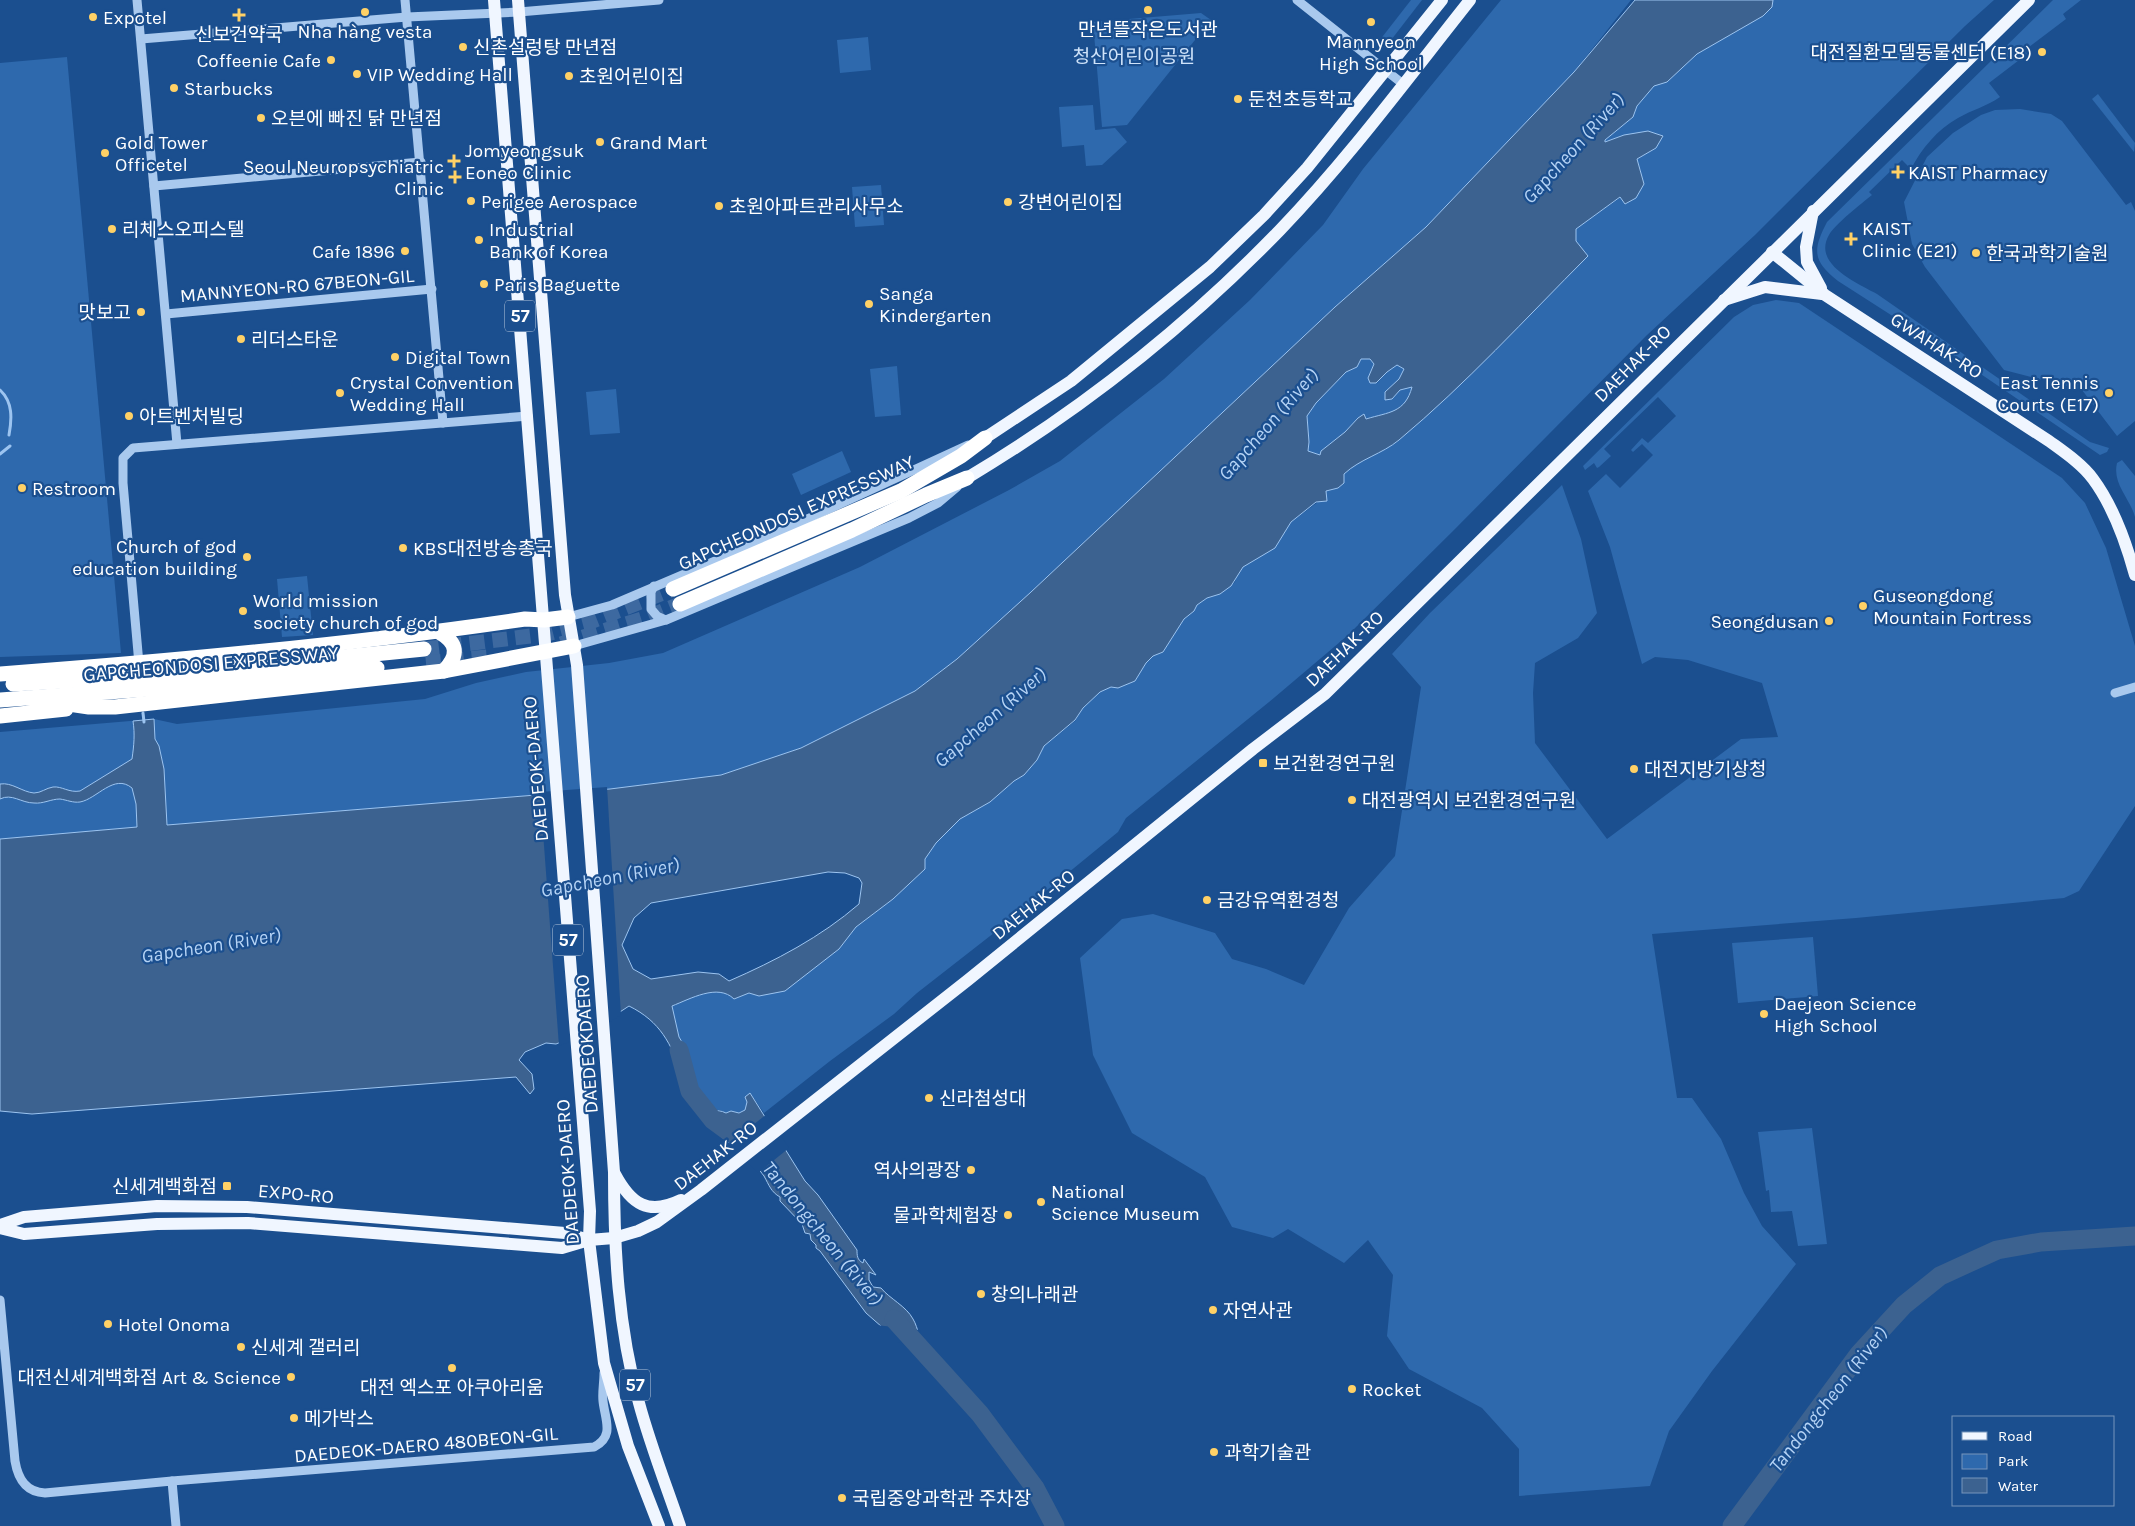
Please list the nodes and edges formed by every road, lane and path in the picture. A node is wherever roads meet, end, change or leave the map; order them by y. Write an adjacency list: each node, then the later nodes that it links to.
1 (137, 0): 12 (street)
2 (405, 0): 11 (street, MANNYEON-RO 67BEON-GIL)
3 (494, 0): 10 (main road, DAEDEOK-DAERO / 57)
4 (659, 0): 9 (street)
5 (1296, 0): 13 (street)
6 (1442, 0): 13 (main road)
7 (1470, 0): 14 (main road)
8 (2029, 0): 17 (main road, DAEHAK-RO)
9 (518, 6): 10 (street); 32 (main road, 57)
10 (495, 13): 11 (street); 23 (main road, DAEDEOK-DAERO / 57)
11 (407, 18): 12 (street); 15 (street, MANNYEON-RO 67BEON-GIL)
12 (141, 39): 16 (street)
13 (1386, 70): 14 (street); 25 (main road)
14 (1403, 84): 27 (main road)
15 (421, 162): 16 (street); 19 (street, MANNYEON-RO 67BEON-GIL)
16 (154, 186): 22 (street)
17 (1813, 211): 18 (main road, DAEHAK-RO); 20 (main road)
18 (1772, 252): 20 (main road, GWAHAK-RO); 21 (main road, DAEHAK-RO)
19 (432, 289): 22 (street, MANNYEON-RO 67BEON-GIL); 24 (street, MANNYEON-RO 67BEON-GIL)
20 (1825, 295): 21 (main road); 28 (main road, GWAHAK-RO)
21 (1722, 301): 49 (main road, DAEHAK-RO)
22 (166, 314): 26 (street)
23 (528, 416): 24 (street); 33 (main road, DAEDEOK-DAERO / 57)
24 (443, 423): 26 (street)
25 (985, 438): 29 (street); 30 (highway, GAPCHEONDOSI EXPRESSWAY)
26 (177, 444): 38 (street)
27 (967, 478): 31 (highway, GAPCHEONDOSI EXPRESSWAY); 34 (street)
28 (2135, 575)
29 (654, 586): 32 (street); 34 (street)
30 (674, 589)
31 (680, 604)
32 (568, 617): 33 (highway); 36 (main road, 57)
33 (544, 620): 35 (highway); 37 (main road, DAEDEOK-DAERO / 57)
34 (666, 620): 36 (street)
35 (439, 632): 38 (highway); 39 (highway)
36 (574, 646): 37 (highway); 48 (main road, DAEDEOKDAERO / 57)
37 (545, 652): 39 (highway); 52 (main road, DAEDEOK-DAERO / 57)
38 (139, 664): 40 (highway)
39 (444, 671): 46 (highway)
40 (0, 674)
41 (0, 684): 44 (highway, GAPCHEONDOSI EXPRESSWAY)
42 (2135, 687): 43 (street)
43 (2115, 693)
44 (28, 698): 45 (highway, GAPCHEONDOSI EXPRESSWAY); 46 (highway)
45 (0, 700)
46 (89, 707): 47 (highway)
47 (0, 716)
48 (614, 1172): 49 (main road); 51 (main road, DAEDEOKDAERO / 57)
49 (701, 1190): 51 (main road, DAEHAK-RO)
50 (0, 1226): 52 (main road, EXPO-RO); 52 (main road, EXPO-RO)
51 (614, 1238): 52 (main road, EXPO-RO); 58 (main road, 57)
52 (589, 1240): 54 (main road, DAEDEOK-DAERO / 57)
53 (0, 1300): 55 (street, DAEDEOK-DAERO 480BEON-GIL)
54 (604, 1363): 55 (street, DAEDEOK-DAERO 480BEON-GIL); 57 (main road, DAEDEOK-DAERO / 57)
55 (172, 1481): 56 (street)
56 (176, 1526)
57 (659, 1526)
58 (680, 1526)

